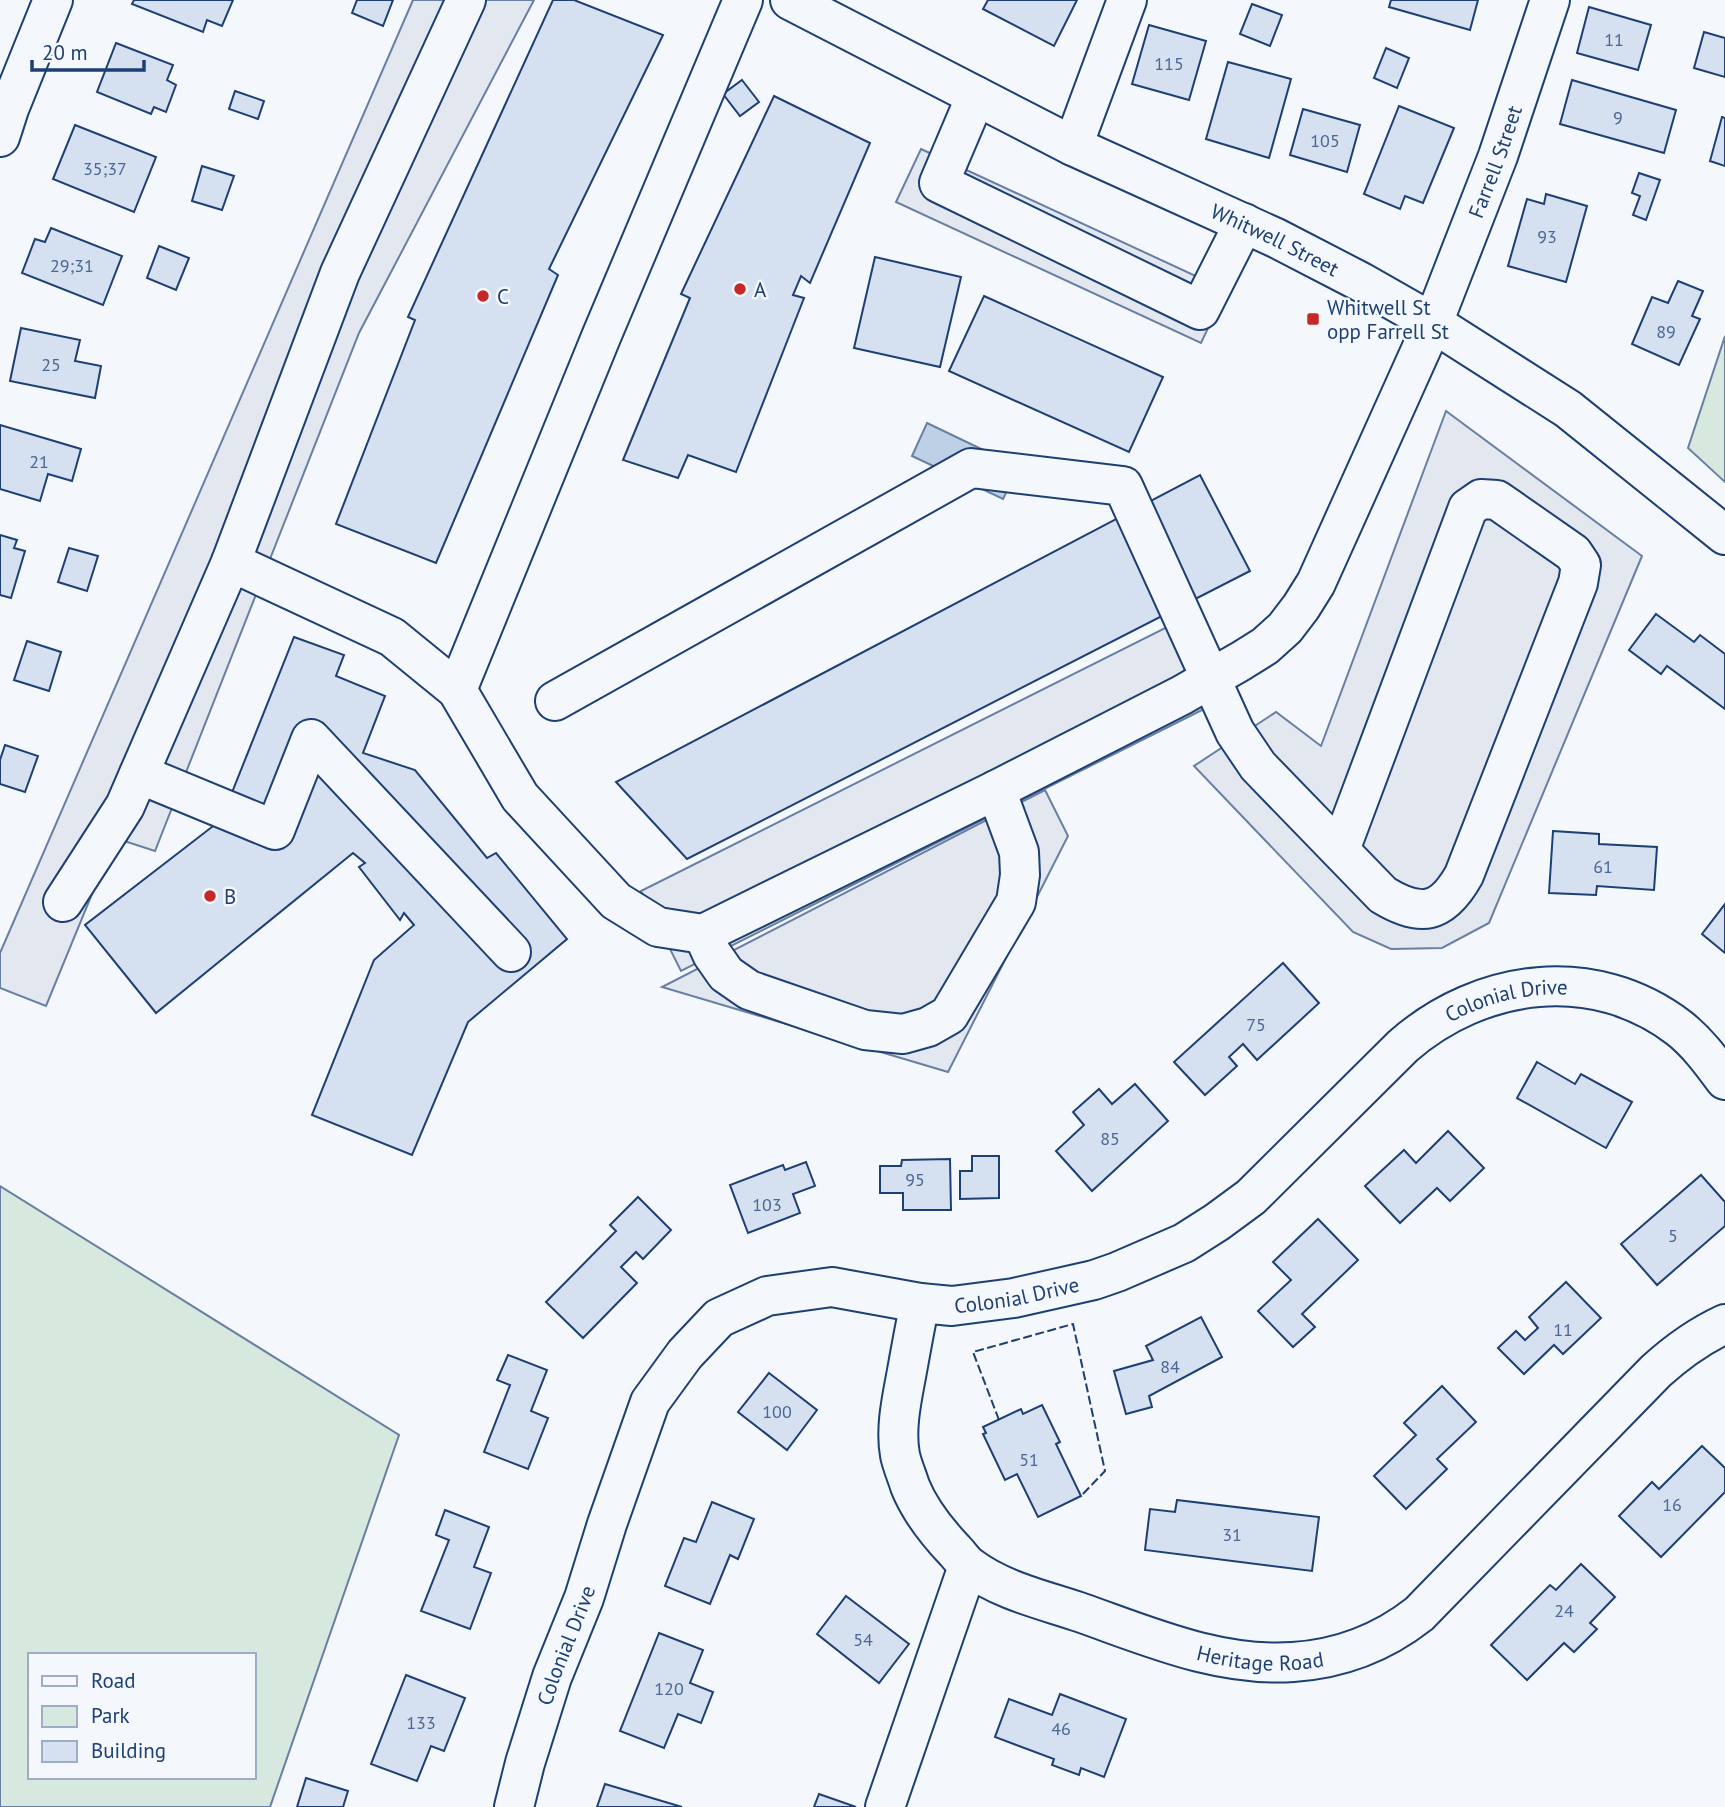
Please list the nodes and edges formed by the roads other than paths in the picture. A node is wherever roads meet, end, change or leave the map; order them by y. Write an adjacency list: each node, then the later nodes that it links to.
1 (53, 0): 8 (street)
2 (466, 0): 13 (street)
3 (743, 0): 15 (street)
4 (790, 0): 7 (street, Whitwell Street)
5 (1127, 0): 9 (street)
6 (1550, 0): 11 (street, Farrell Street)
7 (976, 96): 9 (street, Whitwell Street); 10 (street)
8 (3, 117)
9 (1073, 146): 10 (street, Whitwell Street)
10 (1244, 223): 11 (street, Whitwell Street)
11 (1433, 323): 12 (street, Whitwell Street); 14 (street, Farrell Street)
12 (1725, 535)
13 (231, 562): 15 (street); 17 (street)
14 (1210, 678): 16 (street); 18 (street, Farrell Street); 19 (street)
15 (457, 690): 21 (street)
16 (555, 701)
17 (139, 774): 20 (street); 22 (street)
18 (996, 790): 21 (street, Farrell Street); 21 (street)
19 (1340, 849): 19 (street)
20 (64, 902)
21 (703, 934)
22 (511, 952)
23 (1725, 1080): 24 (street, Colonial Drive)
24 (920, 1303): 26 (street, Heritage Road); 27 (street, Colonial Drive)
25 (1725, 1324): 26 (street, Heritage Road)
26 (968, 1566): 28 (street)
27 (514, 1807)
28 (885, 1807)

